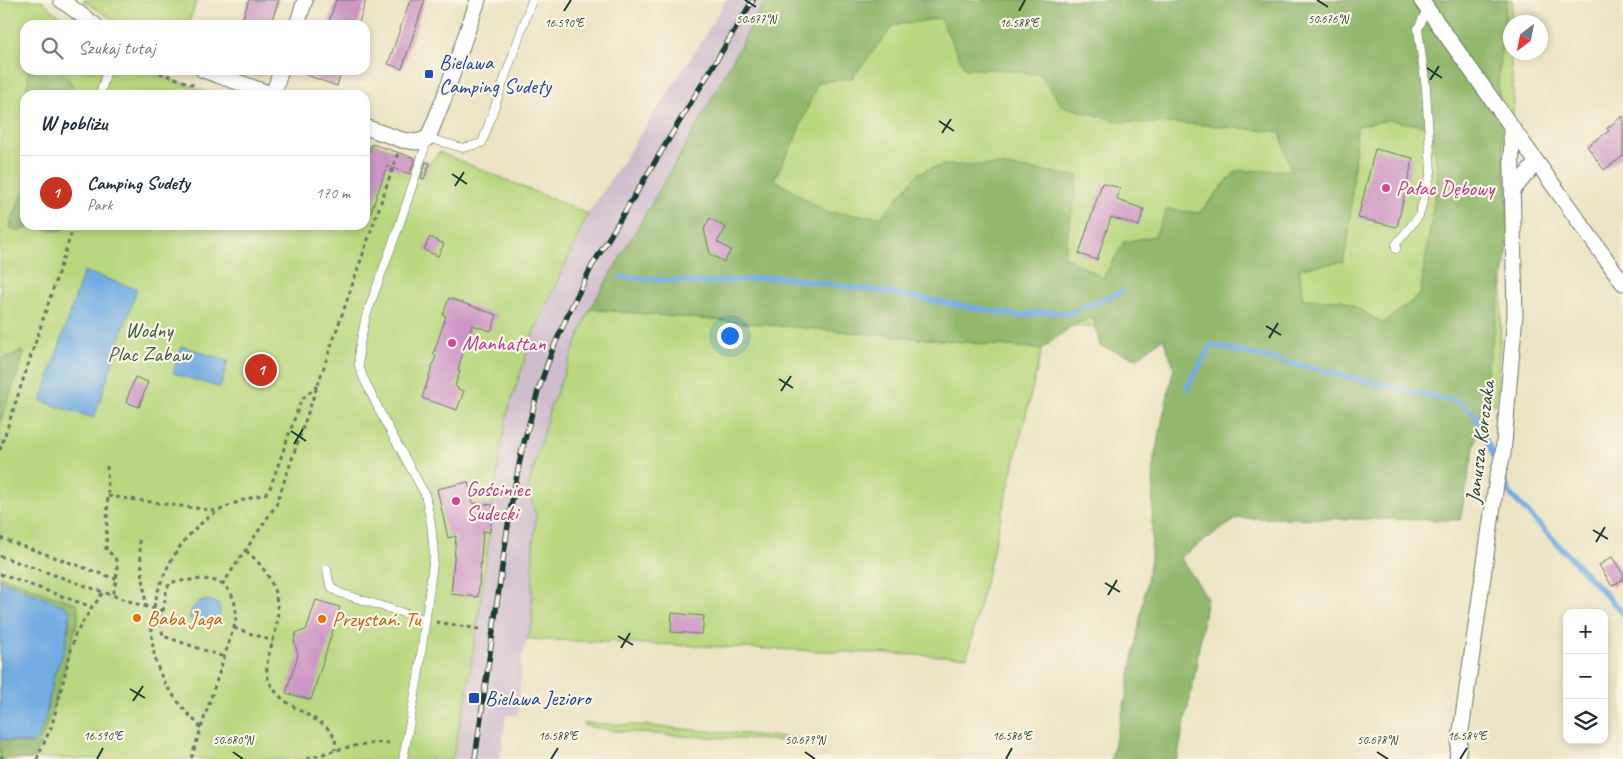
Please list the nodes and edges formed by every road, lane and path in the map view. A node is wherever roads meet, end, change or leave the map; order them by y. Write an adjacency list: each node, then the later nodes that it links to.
1 (60, 0): 6 (street)
2 (305, 0): 7 (street)
3 (478, 0): 18 (street)
4 (532, 0): 18 (lane)
5 (1424, 5): 16 (street); 23 (lane)
6 (88, 20)
7 (299, 20)
8 (106, 75): 13 (lane)
9 (166, 75): 12 (path)
10 (217, 75): 14 (street)
11 (280, 75): 15 (street)
12 (197, 86)
13 (101, 90)
14 (259, 90)
15 (275, 90)
16 (1512, 128): 20 (street); 21 (street, Janusza Korczaka)
17 (370, 129): 18 (street)
18 (428, 138): 44 (lane)
19 (399, 149): 25 (path)
20 (1536, 162): 21 (street); 24 (street)
21 (1513, 190): 58 (street, Janusza Korczaka)
22 (72, 230): 26 (path)
23 (1396, 249)
24 (1623, 283)
25 (318, 386): 29 (path); 32 (path)
26 (0, 450)
27 (107, 466): 28 (path)
28 (108, 496): 29 (path); 36 (path)
29 (218, 511): 42 (path)
30 (0, 538): 36 (path)
31 (139, 540): 41 (path)
32 (246, 551): 37 (path); 47 (path)
33 (0, 556): 38 (path)
34 (327, 570): 44 (lane)
35 (0, 574): 40 (path)
36 (116, 578): 39 (path)
37 (222, 585): 43 (path); 45 (path)
38 (103, 592): 39 (path); 40 (path)
39 (113, 596): 41 (path)
40 (92, 607): 54 (path)
41 (146, 607): 42 (path)
42 (154, 609): 43 (path); 49 (path)
43 (163, 611): 48 (path)
44 (426, 620): 46 (path); 50 (lane)
45 (234, 628): 47 (path); 48 (path)
46 (479, 629)
47 (273, 641): 51 (path)
48 (224, 657): 49 (path)
49 (201, 728): 55 (path)
50 (406, 743): 51 (path); 57 (lane)
51 (335, 750): 56 (path)
52 (0, 756): 53 (path)
53 (5, 759)
54 (37, 759)
55 (191, 759)
56 (307, 759)
57 (403, 759)
58 (1457, 759)

